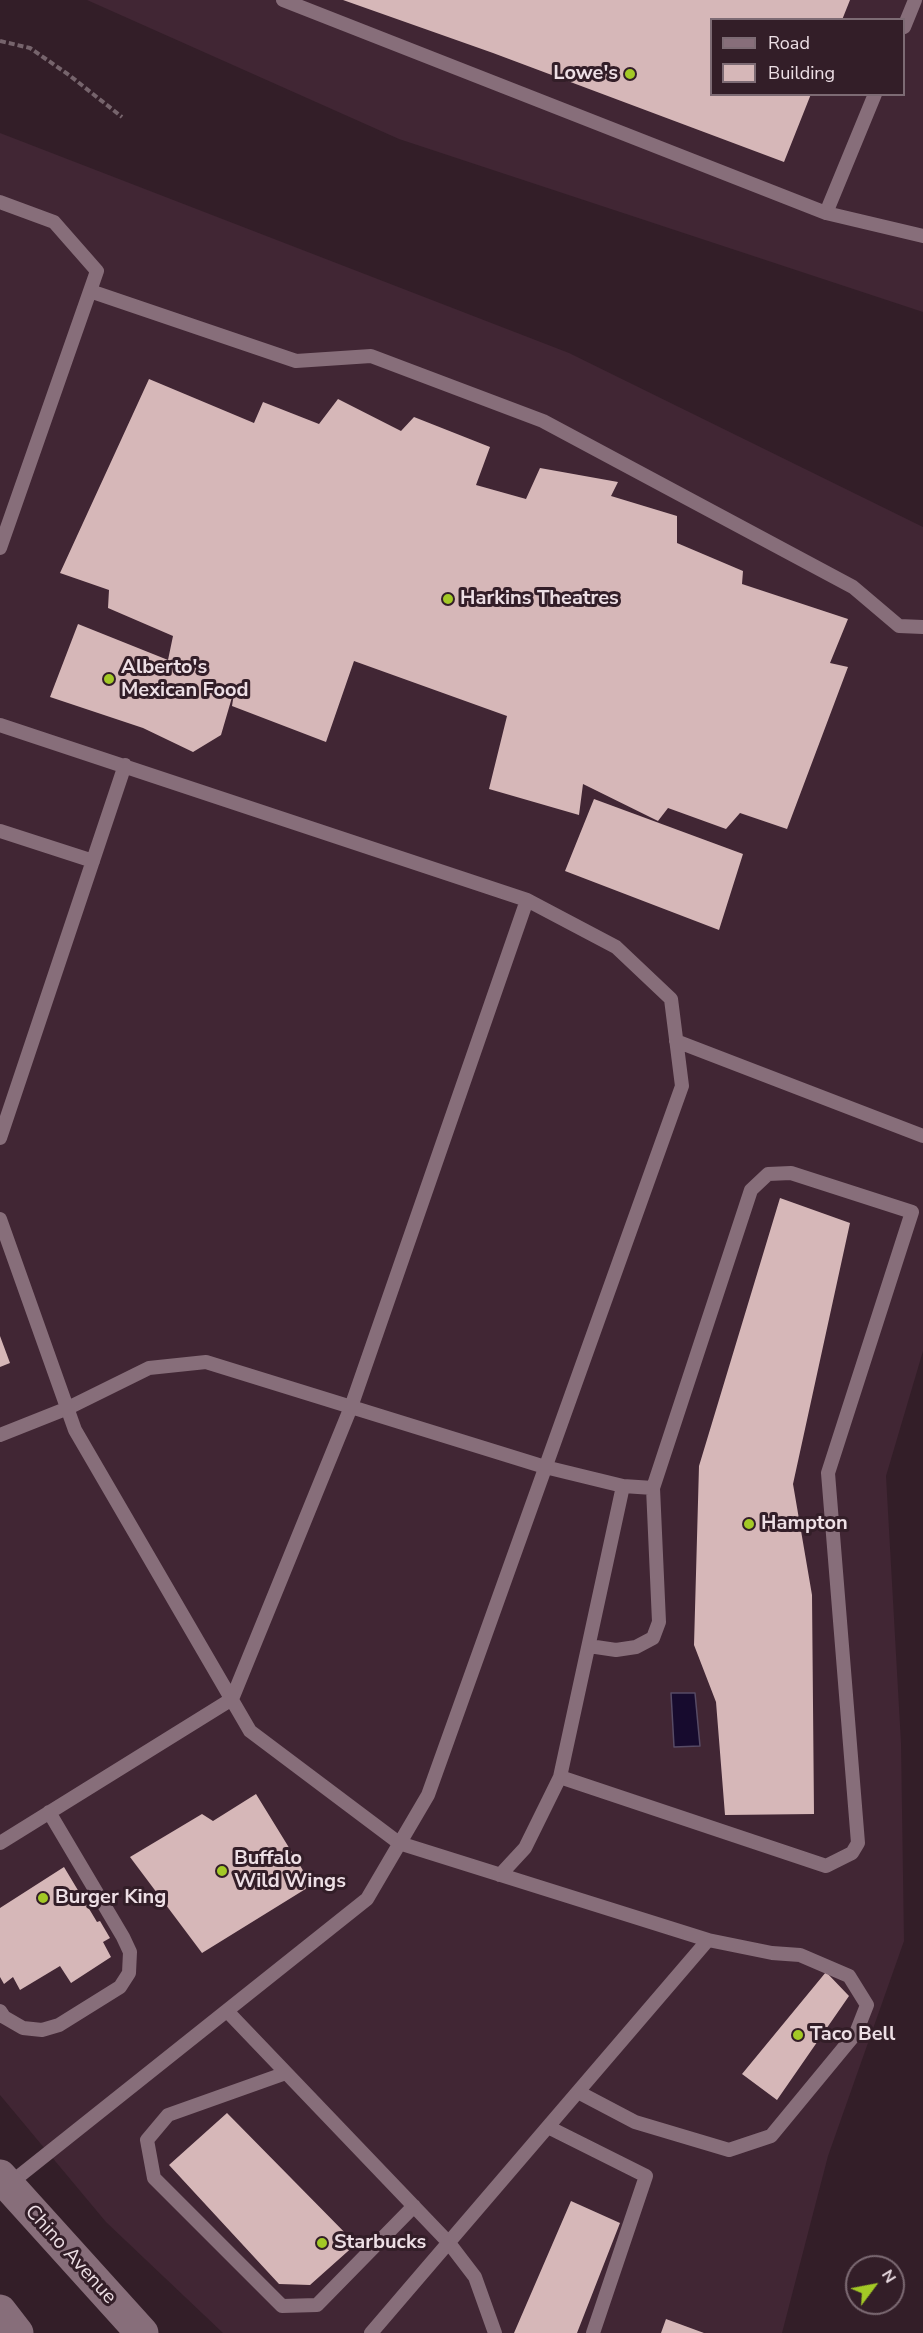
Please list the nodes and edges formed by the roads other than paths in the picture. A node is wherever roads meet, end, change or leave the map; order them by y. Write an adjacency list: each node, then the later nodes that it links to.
1 (283, 0): 6 (lane)
2 (915, 0): 3 (lane)
3 (905, 22)
4 (874, 96): 6 (lane)
5 (0, 202): 8 (lane)
6 (826, 213): 7 (lane)
7 (923, 236)
8 (90, 291): 9 (lane); 10 (lane)
9 (0, 548)
10 (923, 627)
11 (0, 725): 12 (lane)
12 (125, 765): 14 (lane); 15 (lane)
13 (0, 831): 14 (lane)
14 (93, 861): 18 (lane)
15 (527, 900): 16 (lane); 20 (lane)
16 (676, 1041): 17 (lane); 23 (lane)
17 (923, 1136)
18 (0, 1138)
19 (0, 1219): 21 (lane)
20 (351, 1407): 21 (lane); 23 (lane); 27 (lane)
21 (68, 1408): 22 (lane); 27 (lane)
22 (0, 1435)
23 (545, 1467): 24 (lane); 31 (lane)
24 (624, 1486): 25 (lane); 26 (lane)
25 (653, 1488): 26 (lane); 28 (lane)
26 (589, 1646): 28 (lane)
27 (232, 1699): 29 (lane); 31 (lane)
28 (560, 1777): 32 (lane)
29 (49, 1812): 30 (lane); 34 (lane)
30 (0, 1843)
31 (399, 1844): 32 (lane); 35 (lane)
32 (500, 1875): 33 (lane)
33 (708, 1940): 37 (lane); 37 (lane)
34 (0, 2011)
35 (227, 2011): 36 (lane); 39 (lane)
36 (286, 2073): 40 (lane); 40 (lane)
37 (578, 2092): 38 (lane)
38 (548, 2127): 41 (lane); 47 (lane)
39 (2, 2184): 44 (main road, Chino Avenue)
40 (414, 2206): 41 (lane)
41 (449, 2243): 45 (lane); 46 (lane)
42 (0, 2311): 43 (main road)
43 (17, 2333)
44 (142, 2333)
45 (371, 2333)
46 (495, 2333)
47 (593, 2333)

